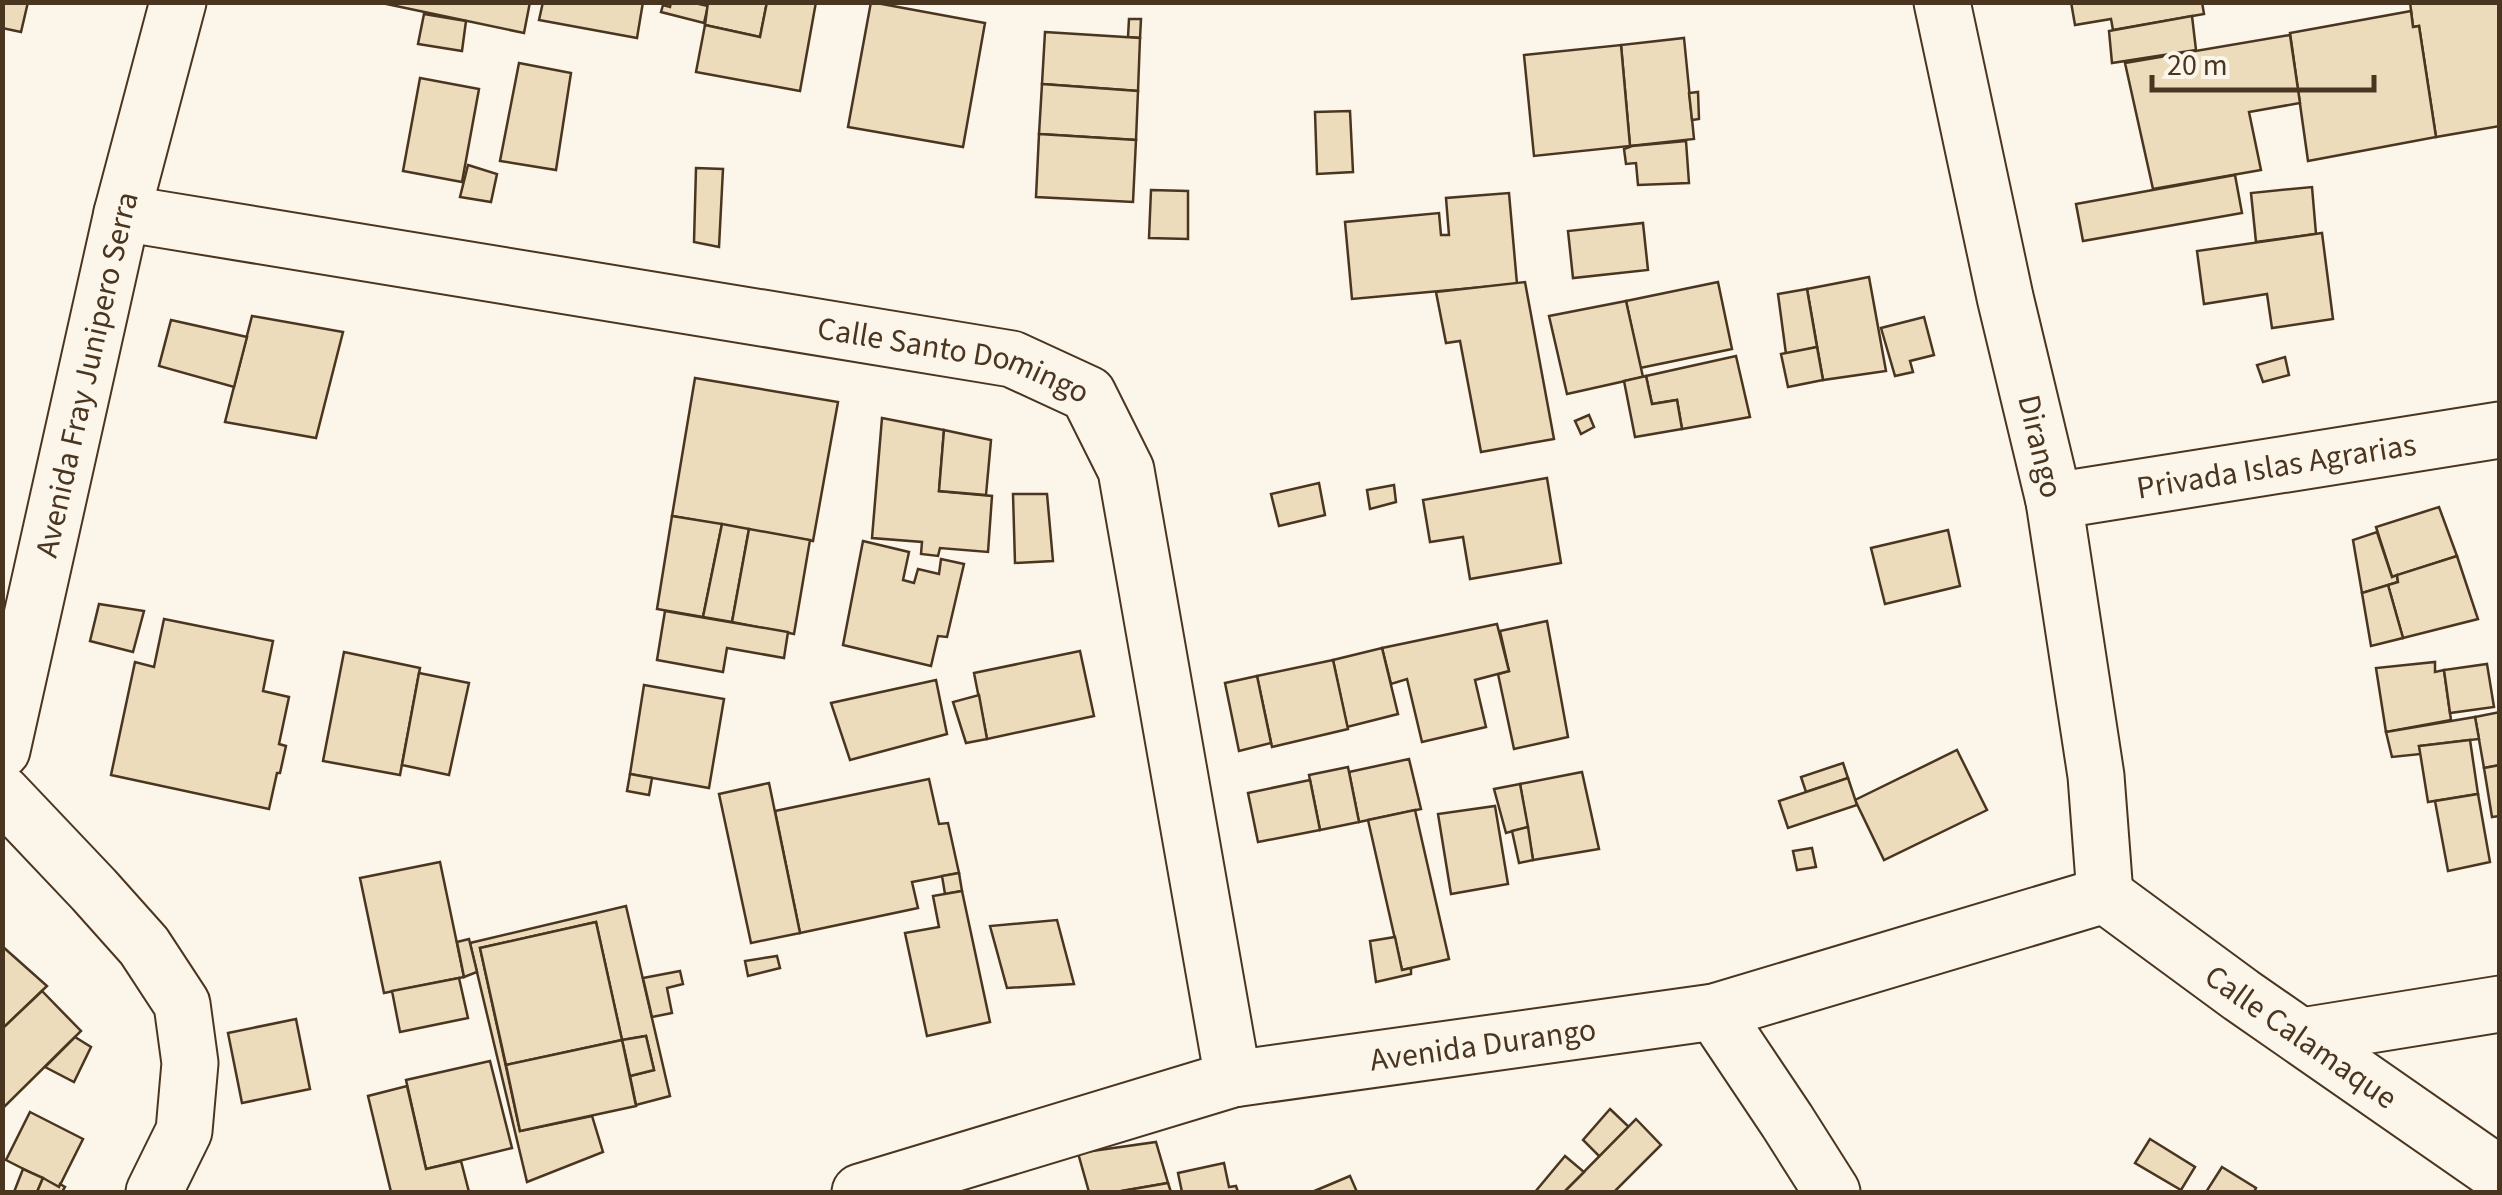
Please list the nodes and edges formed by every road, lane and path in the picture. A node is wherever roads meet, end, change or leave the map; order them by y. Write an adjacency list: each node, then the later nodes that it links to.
1 (178, 2): 3 (street, Avenida Fray Junipero Serra)
2 (1942, 2): 5 (street, Dirango)
3 (122, 213): 6 (street, Avenida Fray Junipero Serra); 12 (street, Calle Santo Domingo)
4 (2500, 430): 5 (street, Privada Islas Agrarias)
5 (2054, 501): 8 (street, Dirango)
6 (2, 750)
7 (2, 794): 14 (street)
8 (2104, 895): 10 (street, Avenida Durango); 11 (street, Calle Calamaque)
9 (2500, 1004): 11 (street)
10 (1714, 1012): 12 (street, Avenida Durango); 16 (street)
11 (2302, 1036): 13 (street, Calle Calamaque)
12 (1233, 1079): 15 (street, Avenida Durango)
13 (2500, 1175)
14 (154, 1192)
15 (860, 1192)
16 (1832, 1192)

